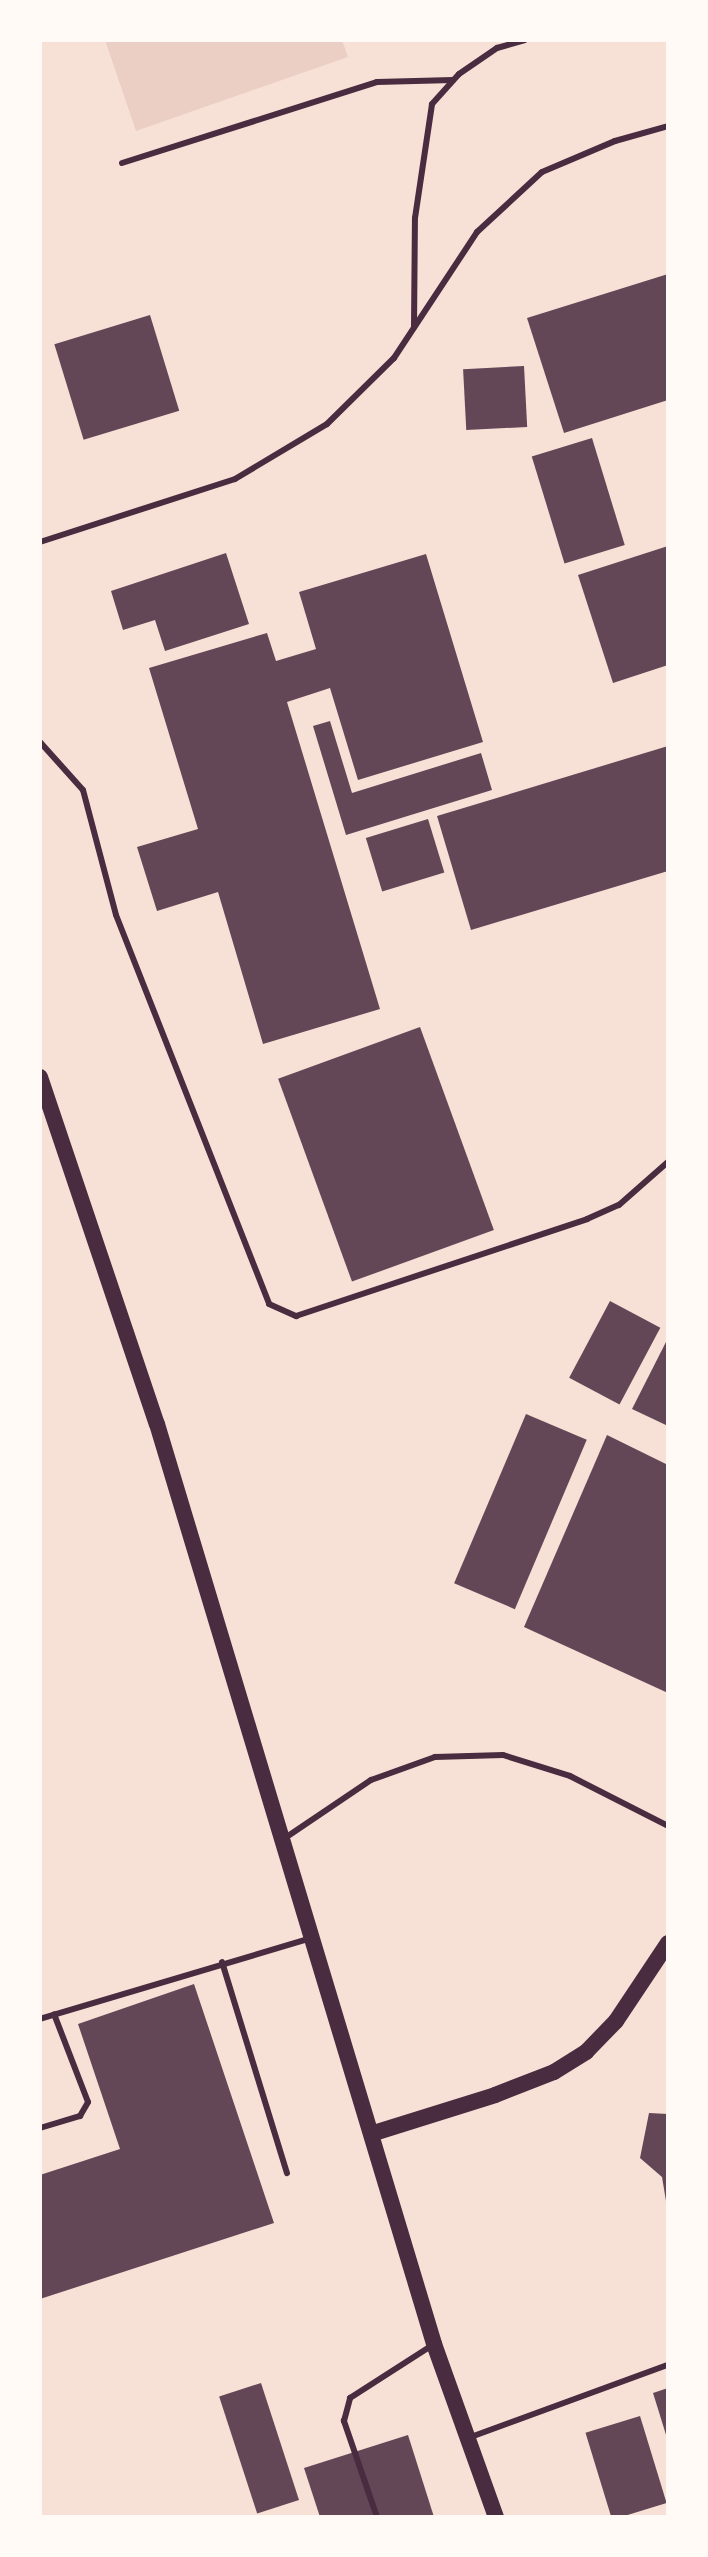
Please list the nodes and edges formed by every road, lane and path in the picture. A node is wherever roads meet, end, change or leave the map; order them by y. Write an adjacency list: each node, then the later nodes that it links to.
1 (525, 40): 2 (lane)
2 (453, 80): 4 (lane); 5 (lane)
3 (668, 126): 5 (lane)
4 (122, 163)
5 (414, 327): 6 (lane)
6 (40, 542)
7 (40, 742): 9 (lane)
8 (40, 1077): 11 (main road)
9 (668, 1162)
10 (668, 1826): 11 (lane)
11 (282, 1840): 12 (main road)
12 (313, 1938): 14 (lane); 18 (main road)
13 (668, 1943): 18 (main road)
14 (222, 1962): 15 (lane); 19 (lane)
15 (54, 2014): 16 (lane); 17 (lane)
16 (40, 2019)
17 (40, 2128)
18 (374, 2133): 20 (main road)
19 (287, 2173)
20 (434, 2344): 22 (main road); 23 (lane)
21 (668, 2365): 22 (lane)
22 (464, 2439): 24 (main road)
23 (377, 2517)
24 (496, 2517)

